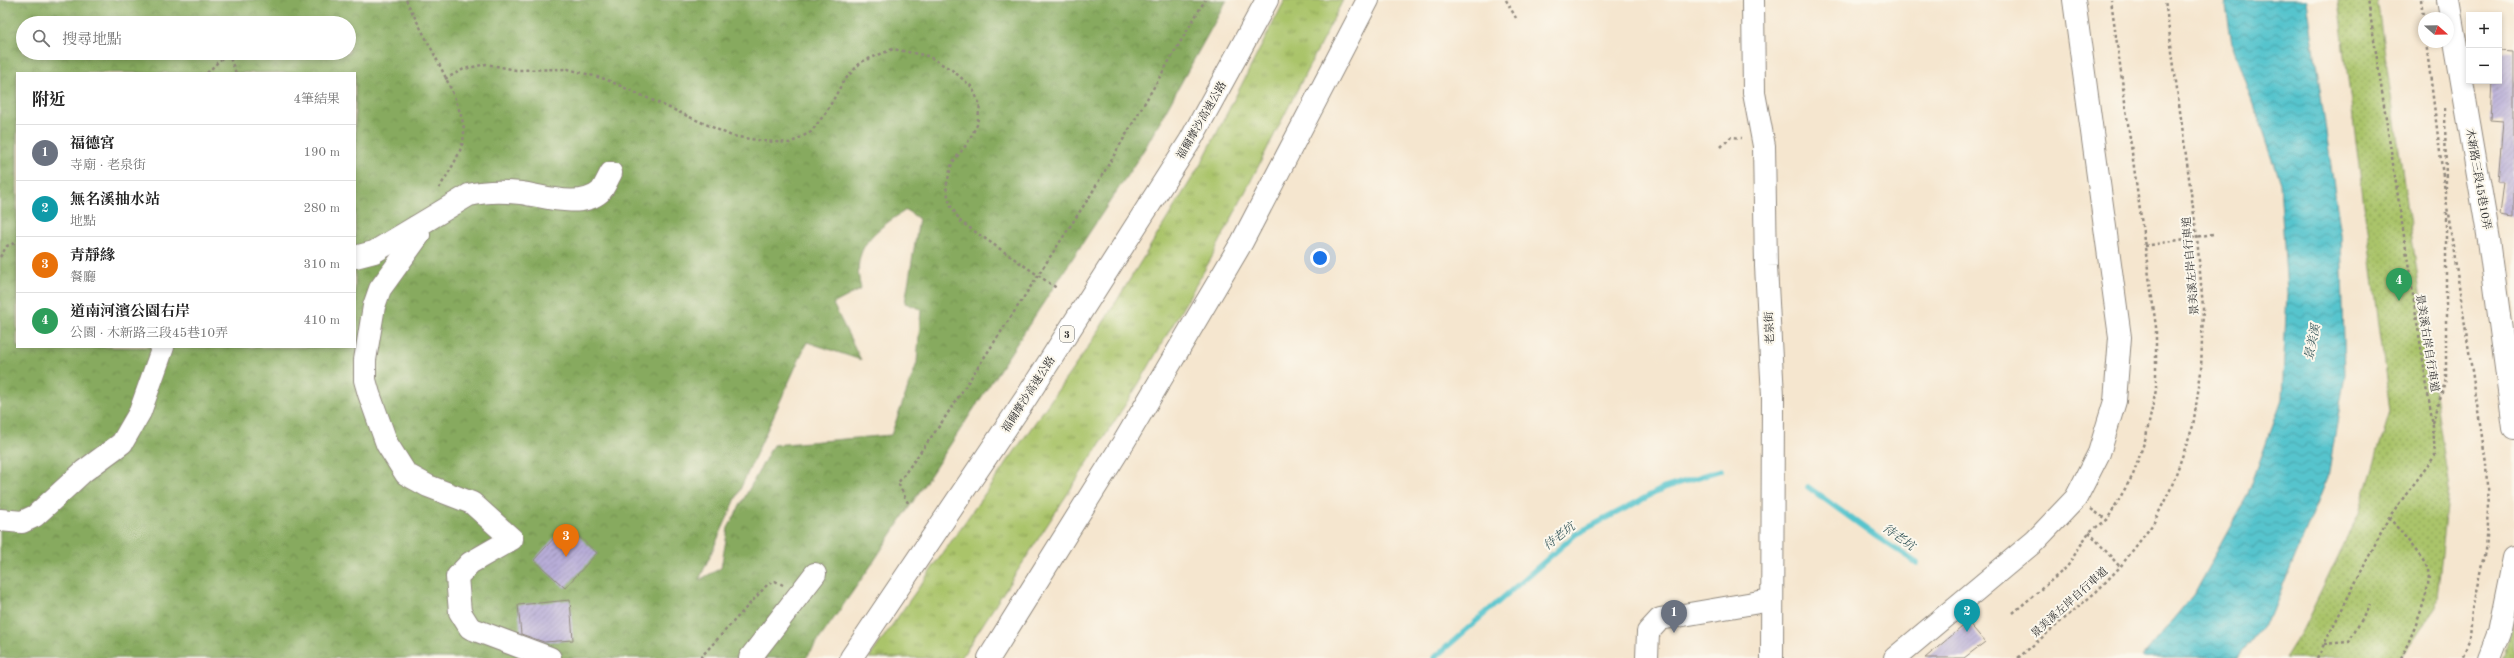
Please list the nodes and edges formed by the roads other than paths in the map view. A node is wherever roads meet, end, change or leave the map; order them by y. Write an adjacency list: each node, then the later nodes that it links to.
1 (1267, 0): 18 (main road, 福爾摩沙高速公路 / 3)
2 (1368, 0): 19 (main road)
3 (1754, 0): 15 (main road, 老泉街)
4 (2074, 0): 22 (main road)
5 (2448, 0): 10 (main road, 木新路三段45巷10弄)
6 (611, 173): 7 (main road)
7 (416, 227): 8 (main road); 16 (main road)
8 (356, 257)
9 (162, 348): 12 (main road)
10 (2510, 359): 11 (main road, 木新路三段45巷10弄)
11 (2514, 428)
12 (0, 520)
13 (2514, 558): 23 (main road)
14 (815, 574): 17 (main road)
15 (1771, 600): 20 (main road); 21 (main road, 老泉街)
16 (550, 658)
17 (750, 658)
18 (852, 658)
19 (989, 658)
20 (1647, 658)
21 (1772, 658)
22 (1895, 658)
23 (2489, 658)

